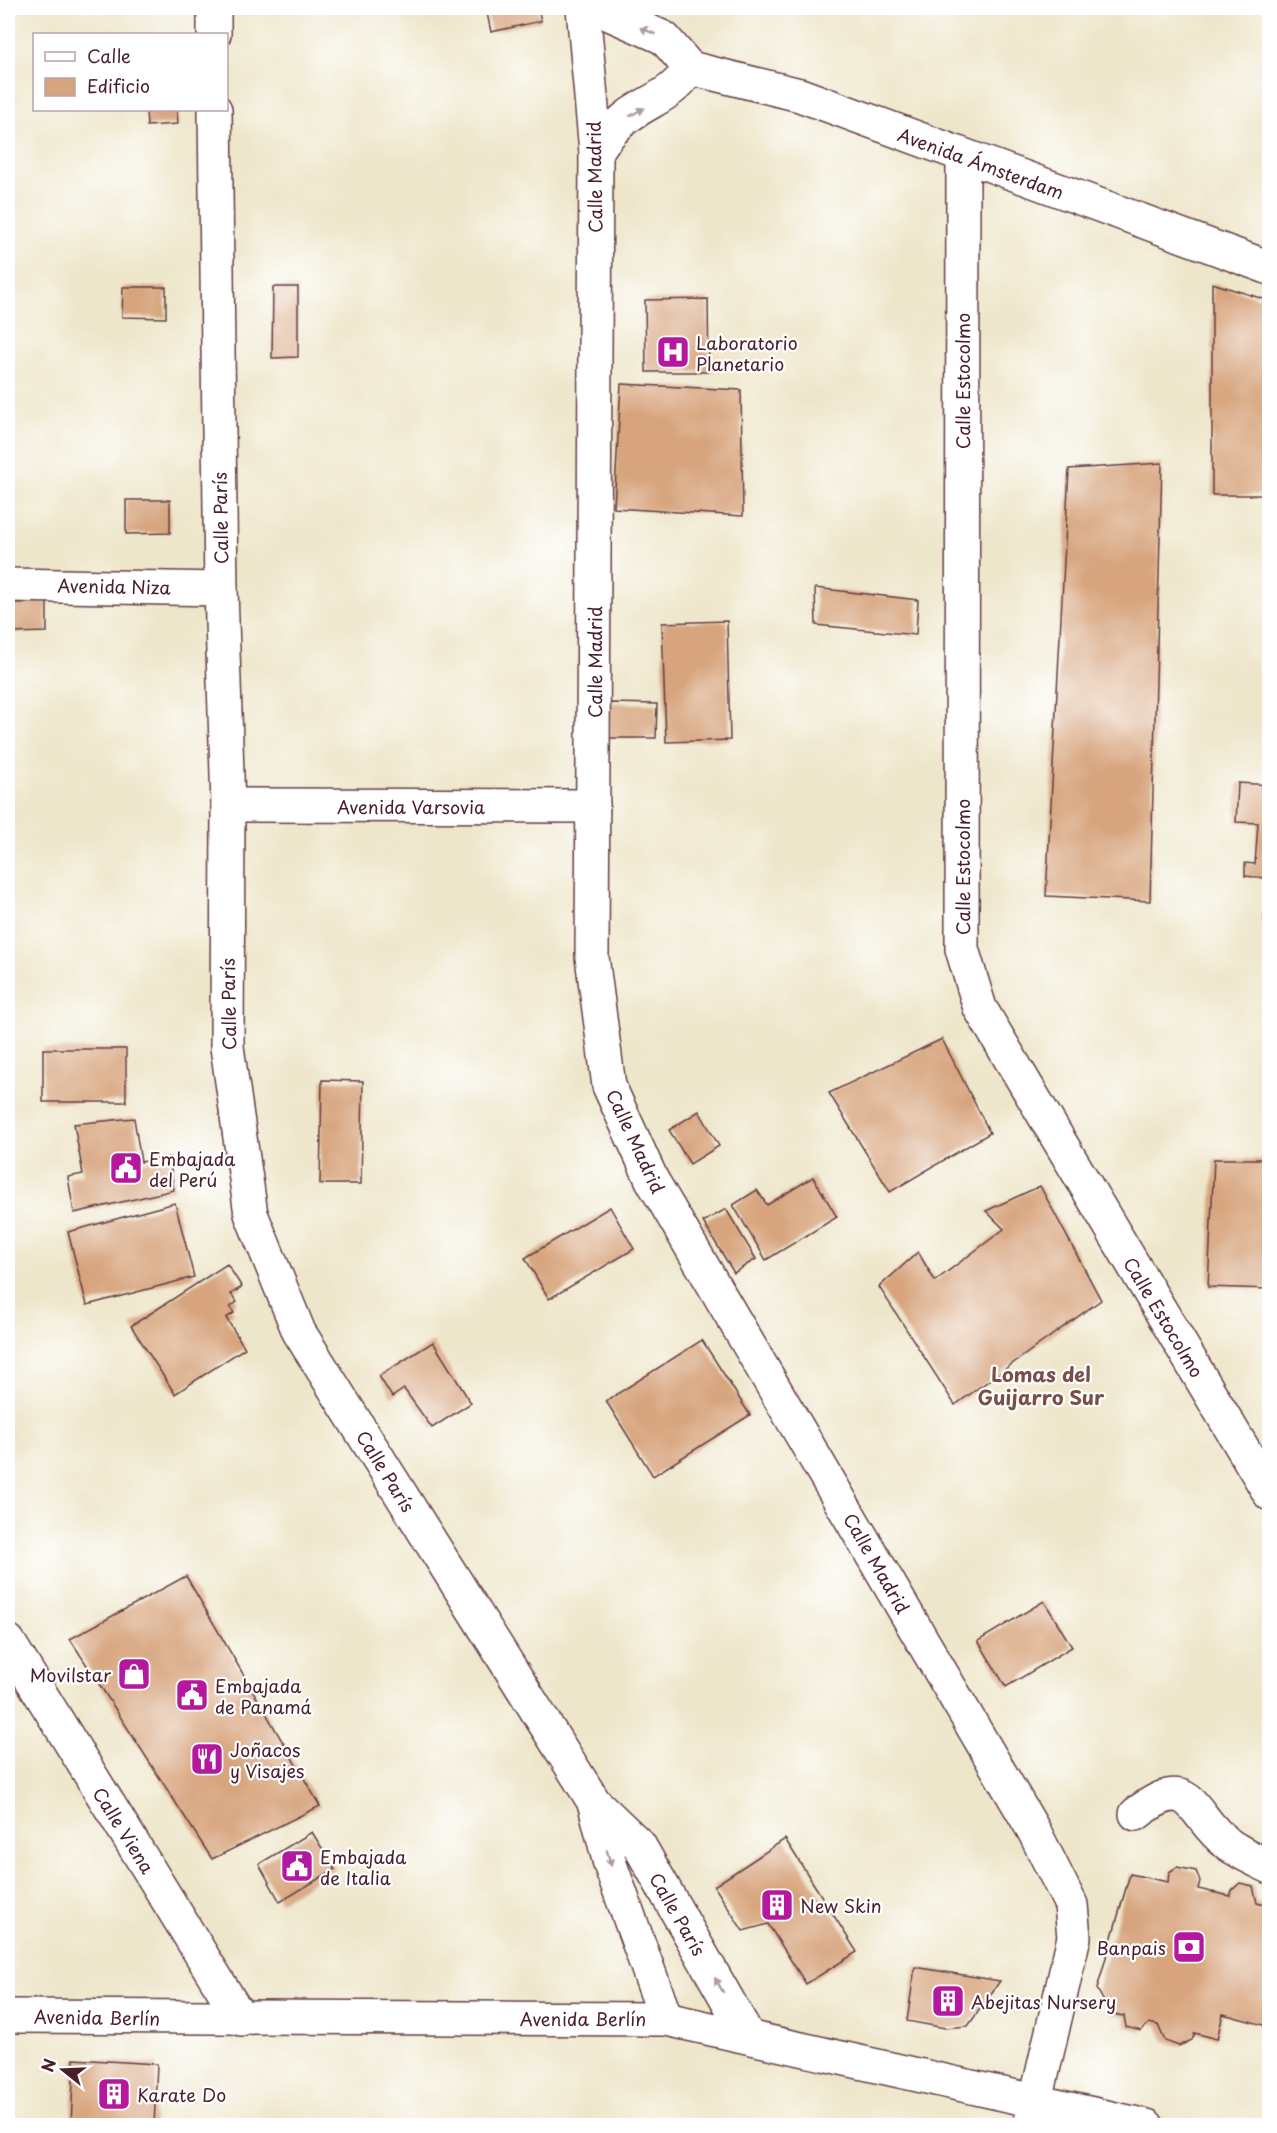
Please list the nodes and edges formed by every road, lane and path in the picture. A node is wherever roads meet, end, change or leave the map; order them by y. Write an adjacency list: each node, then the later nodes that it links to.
1 (214, 8): 4 (street)
2 (583, 8): 7 (street, Calle Madrid)
3 (596, 8): 5 (street, one-way to 3)
4 (214, 33)
5 (690, 68): 7 (street, one-way to 5); 8 (street, Avenida Ámsterdam)
6 (215, 111): 11 (street, Calle París)
7 (596, 152): 13 (street, Calle Madrid)
8 (963, 157): 9 (street, Avenida Ámsterdam); 14 (street, Calle Estocolmo)
9 (1269, 268)
10 (8, 585): 11 (street, Avenida Niza)
11 (221, 589): 12 (street, Calle París)
12 (228, 806): 13 (street, Avenida Varsovia); 16 (street, Calle París)
13 (593, 806): 23 (street, Calle Madrid)
14 (1269, 1494)
15 (8, 1641): 20 (street, Calle Viena)
16 (594, 1802): 21 (street, Calle París, one-way to 21); 22 (street, Calle París, one-way to 16)
17 (1136, 1814): 18 (street)
18 (1269, 1867)
19 (8, 2016): 20 (street, Avenida Berlín)
20 (241, 2019): 21 (street, Avenida Berlín)
21 (666, 2019): 22 (street, Avenida Berlín)
22 (748, 2036): 23 (street, Avenida Berlín)
23 (1033, 2113): 24 (street, Avenida Berlín)
24 (1147, 2126)

